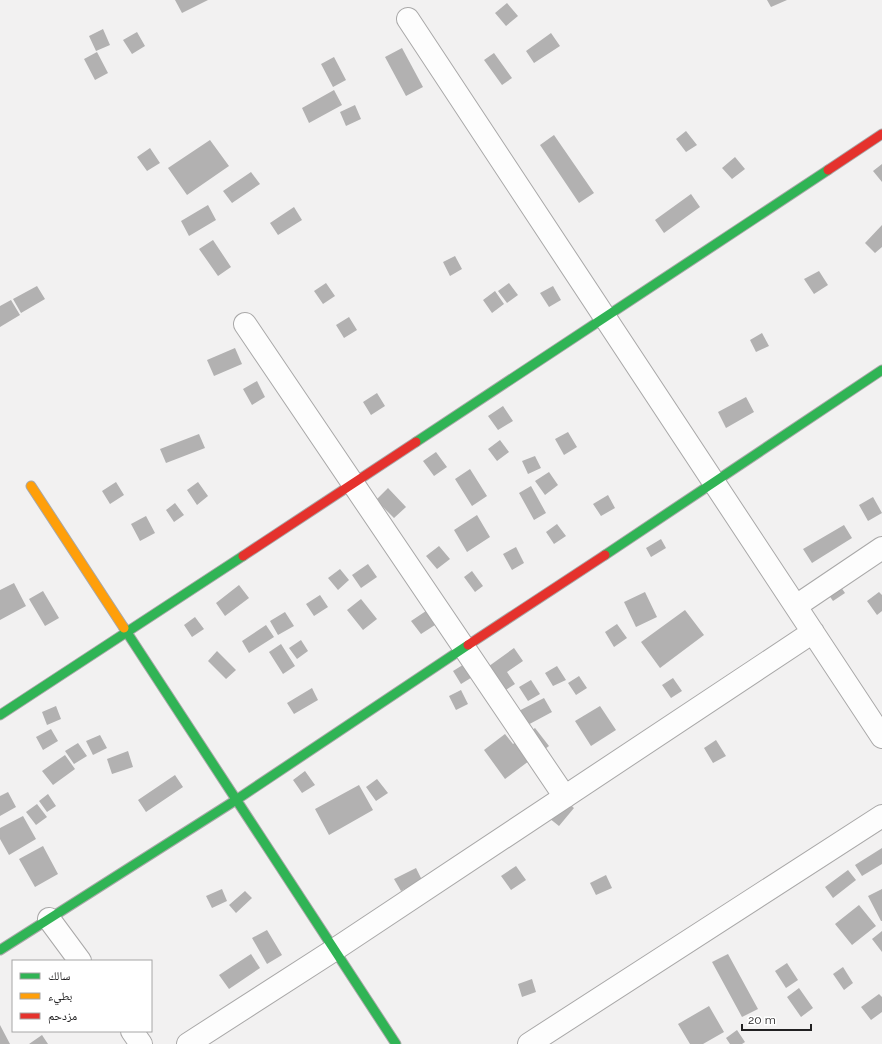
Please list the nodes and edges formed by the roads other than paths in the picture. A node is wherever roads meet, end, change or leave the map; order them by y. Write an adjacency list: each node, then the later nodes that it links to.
1 (408, 19): 3 (street)
2 (882, 134): 3 (street)
3 (605, 318): 6 (street); 7 (street)
4 (245, 324): 7 (street)
5 (882, 370): 6 (street)
6 (714, 482): 10 (street); 13 (street)
7 (353, 483): 11 (street); 13 (street)
8 (32, 486): 11 (street)
9 (882, 548): 10 (street)
10 (796, 606): 12 (street)
11 (127, 631): 14 (street); 17 (street)
12 (813, 632): 15 (street); 16 (street)
13 (464, 648): 16 (street); 17 (street)
14 (0, 715)
15 (879, 725)
16 (565, 797): 21 (street)
17 (236, 800): 19 (street); 21 (street)
18 (882, 816): 27 (street)
19 (49, 919): 20 (street); 22 (street)
20 (0, 950)
21 (334, 950): 25 (street); 26 (street)
22 (79, 960)
23 (133, 1032): 24 (street)
24 (141, 1044)
25 (188, 1044)
26 (396, 1044)
27 (529, 1044)

